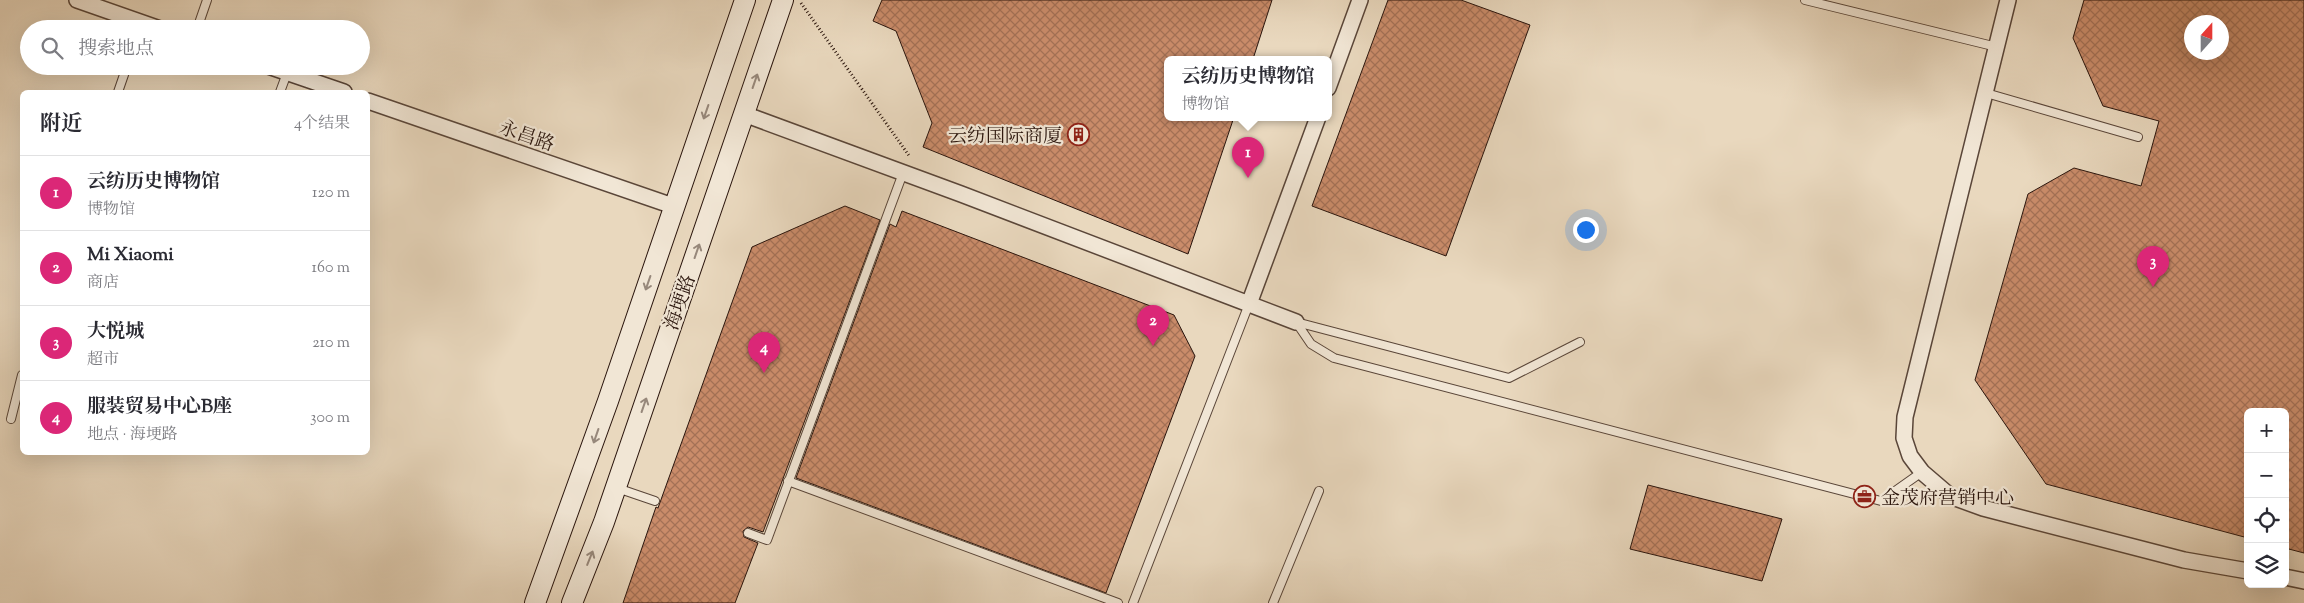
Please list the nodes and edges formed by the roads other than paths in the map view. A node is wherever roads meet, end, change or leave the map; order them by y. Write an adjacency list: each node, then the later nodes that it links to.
1 (77, 0): 8 (street)
2 (207, 0): 9 (lane)
3 (745, 0): 24 (main road, 海埂路, one-way to 24)
4 (783, 0): 20 (main road, 海埂路, one-way to 4)
5 (1360, 0): 14 (street)
6 (1805, 0): 10 (lane)
7 (2008, 0): 10 (street)
8 (126, 20)
9 (200, 20)
10 (1998, 47): 18 (street)
11 (124, 75): 15 (lane)
12 (285, 75): 16 (lane)
13 (292, 75): 17 (street)
14 (1332, 77)
15 (119, 90)
16 (281, 90)
17 (338, 90)
18 (1986, 93): 22 (lane); 30 (street)
19 (370, 102): 24 (street, 永昌路)
20 (744, 114): 23 (street); 32 (main road, 海埂路, one-way to 20)
21 (1317, 121): 25 (street)
22 (2138, 137)
23 (903, 172): 25 (street); 31 (lane)
24 (674, 206): 39 (main road, 海埂路, one-way to 39)
25 (1249, 304): 26 (street); 42 (lane)
26 (1296, 322): 27 (lane); 30 (lane)
27 (1580, 342)
28 (20, 383): 29 (lane)
29 (11, 419)
30 (1922, 472): 36 (street)
31 (788, 481): 35 (lane); 41 (lane)
32 (616, 488): 34 (lane); 40 (main road, 海埂路, one-way to 32)
33 (1319, 491): 43 (lane)
34 (655, 501)
35 (748, 533)
36 (2244, 570)
37 (2289, 578): 38 (street)
38 (2304, 581)
39 (534, 603)
40 (572, 603)
41 (1118, 603)
42 (1133, 603)
43 (1273, 603)

